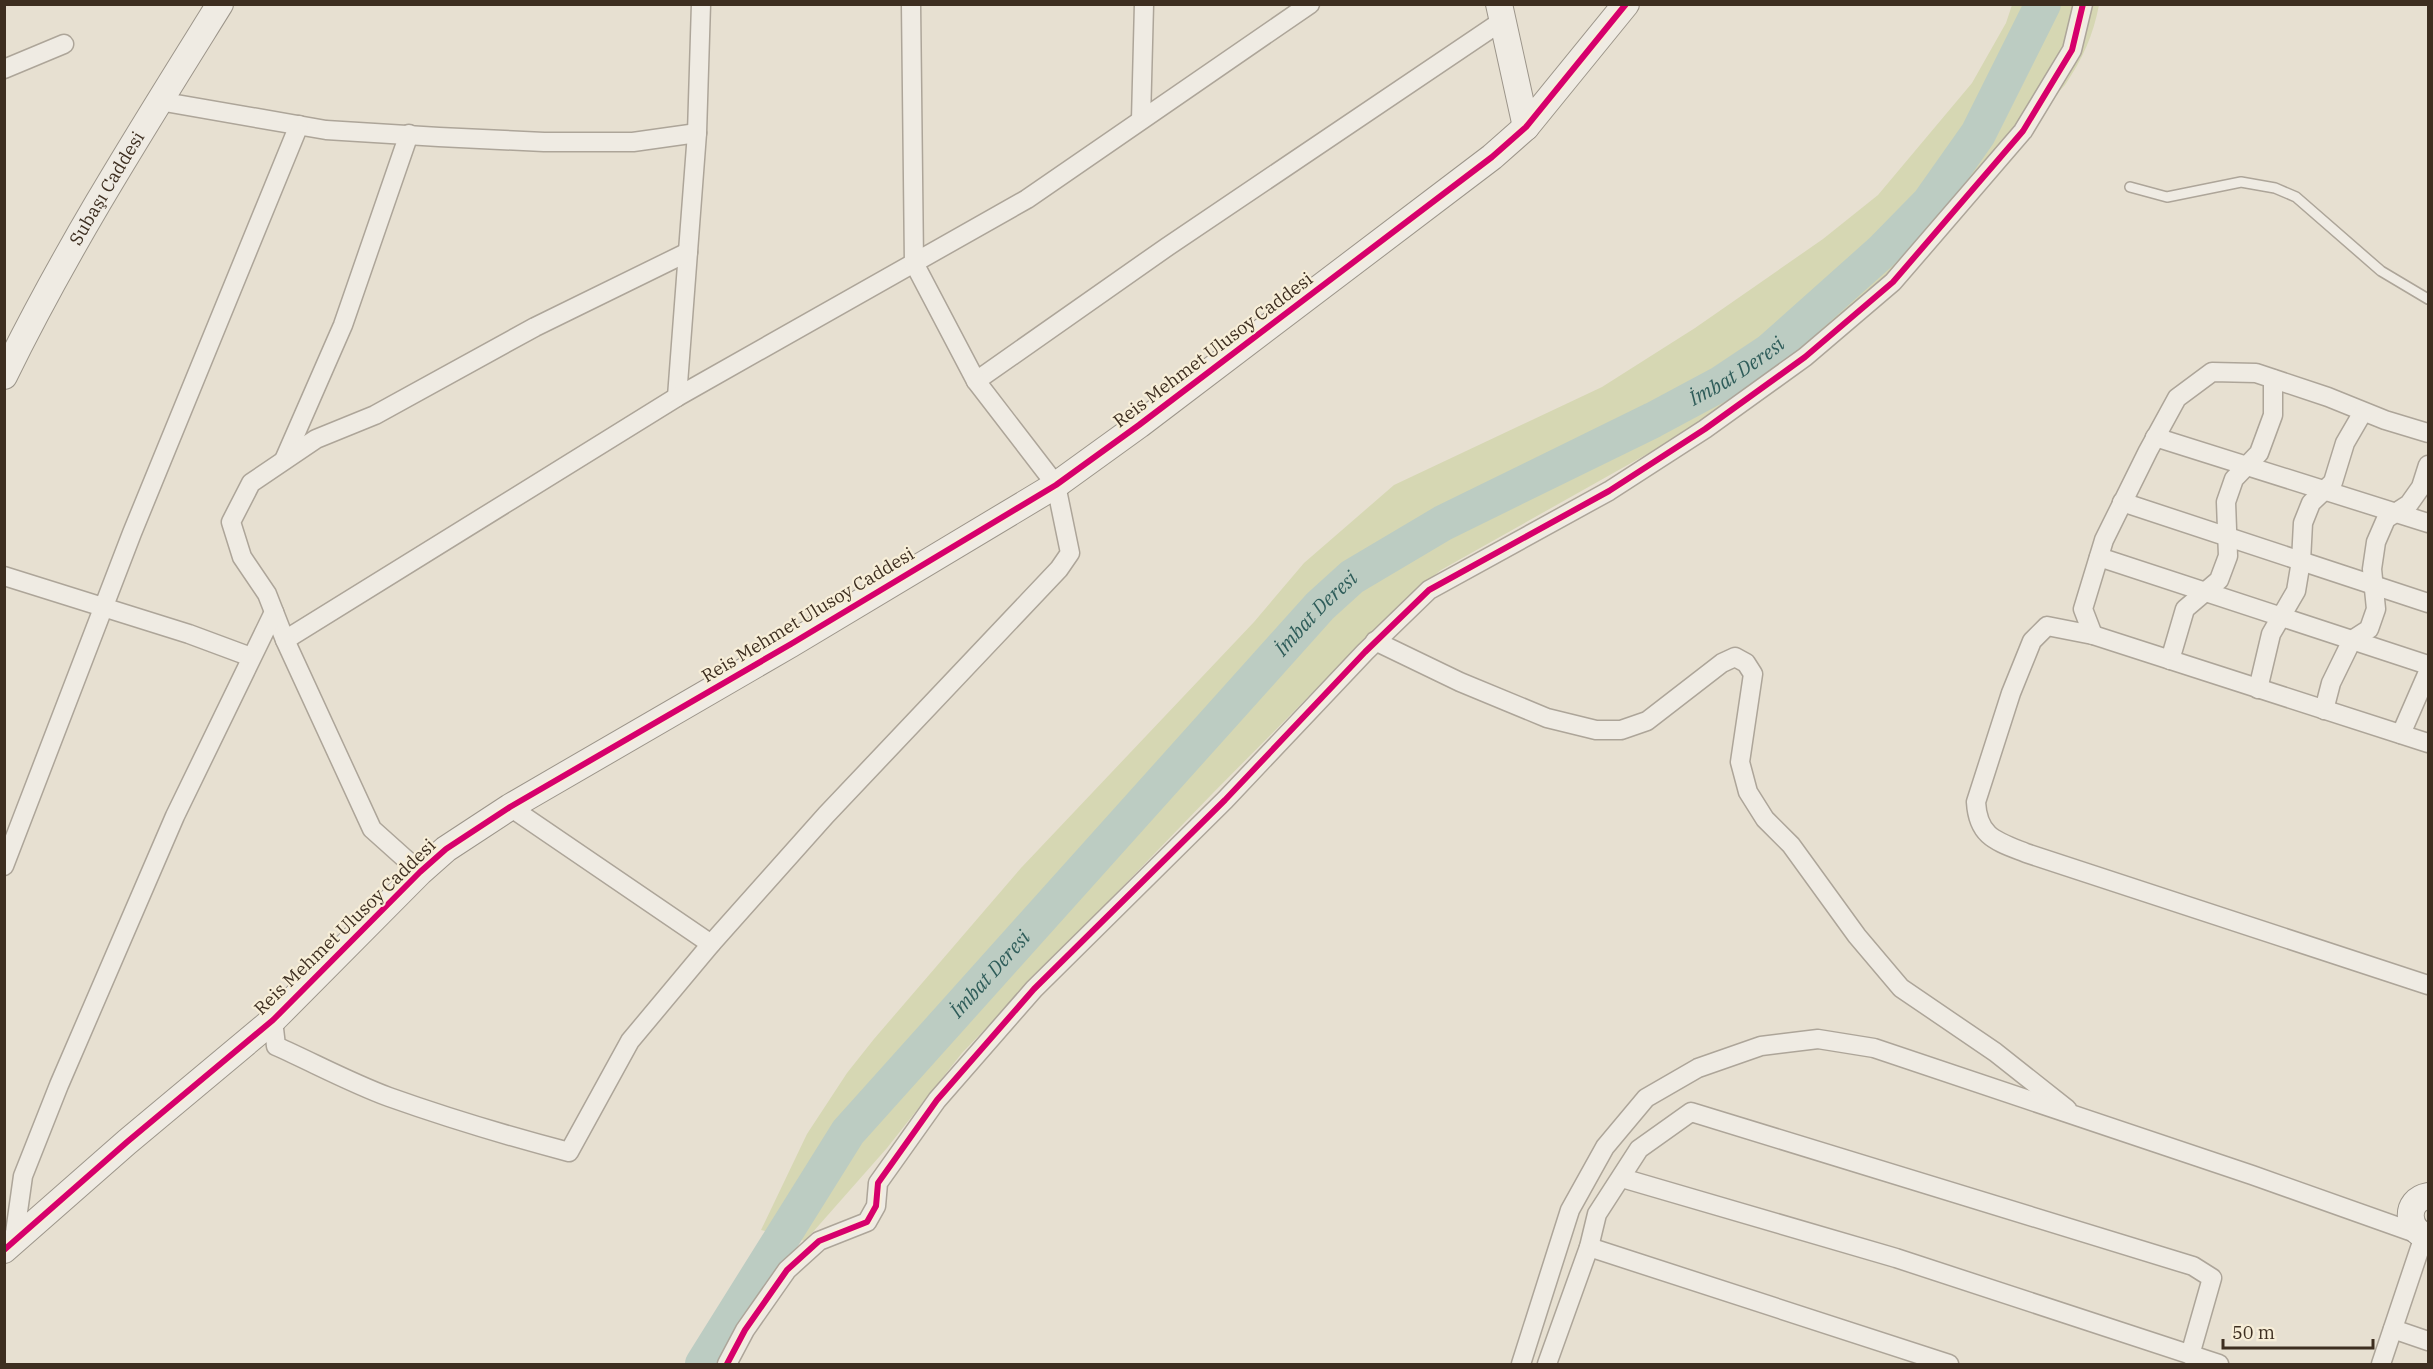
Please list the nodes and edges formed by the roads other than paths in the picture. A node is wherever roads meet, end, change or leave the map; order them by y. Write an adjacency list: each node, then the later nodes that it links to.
1 (220, 4): 11 (street, Subaşı Caddesi)
2 (701, 4): 15 (street)
3 (911, 4): 19 (street)
4 (1144, 4): 12 (street)
5 (1310, 4): 12 (street)
6 (1626, 4): 14 (street, Reis Mehmet Ulusoy Caddesi)
7 (2083, 4): 49 (street)
8 (1500, 13): 14 (street); 23 (street)
9 (64, 44): 10 (street)
10 (4, 69)
11 (159, 101): 13 (street); 21 (street, Subaşı Caddesi)
12 (1141, 120): 19 (street)
13 (299, 126): 16 (street); 43 (street)
14 (1526, 127): 31 (street, Reis Mehmet Ulusoy Caddesi)
15 (697, 133): 16 (street); 18 (street)
16 (409, 134): 28 (street)
17 (2130, 187): 20 (lane)
18 (688, 252): 24 (street); 28 (street)
19 (914, 263): 23 (street); 24 (street)
20 (2428, 299)
21 (4, 376)
22 (2273, 379): 25 (street); 27 (street); 30 (street)
23 (976, 381): 31 (street)
24 (677, 397): 47 (street)
25 (2363, 412): 26 (street); 32 (street)
26 (2428, 433)
27 (2155, 437): 30 (street); 33 (street)
28 (284, 460): 44 (street)
29 (2428, 465): 34 (street)
30 (2247, 466): 32 (street); 36 (street)
31 (1056, 485): 58 (street, Reis Mehmet Ulusoy Caddesi); 61 (street)
32 (2324, 490): 34 (street); 38 (street)
33 (2122, 502): 36 (street); 37 (street)
34 (2396, 513): 35 (street); 40 (street)
35 (2428, 523)
36 (2227, 537): 38 (street); 41 (street)
37 (2098, 557): 41 (street); 46 (street)
38 (2301, 561): 40 (street); 45 (street)
39 (4, 576): 43 (street)
40 (2373, 585): 42 (street); 48 (street)
41 (2205, 592): 45 (street); 51 (street)
42 (2428, 603)
43 (105, 609): 50 (street); 59 (street)
44 (274, 612): 47 (street); 50 (street)
45 (2282, 617): 48 (street); 54 (street)
46 (2093, 635): 51 (street); 62 (street)
47 (285, 640): 60 (street)
48 (2352, 640): 52 (street); 55 (street)
49 (1375, 642): 64 (street); 73 (street)
50 (251, 657): 68 (street)
51 (2170, 660): 54 (street)
52 (2428, 665)
53 (2428, 672): 56 (street)
54 (2258, 688): 55 (street)
55 (2324, 710): 56 (street)
56 (2401, 734): 57 (street)
57 (2428, 743)
58 (510, 807): 60 (street, Reis Mehmet Ulusoy Caddesi); 61 (street)
59 (4, 866)
60 (420, 872): 63 (street, Reis Mehmet Ulusoy Caddesi)
61 (711, 944): 63 (street)
62 (2428, 984)
63 (273, 1020): 68 (street, Reis Mehmet Ulusoy Caddesi)
64 (2078, 1118): 67 (street); 74 (street)
65 (1622, 1178): 69 (street); 72 (street); 72 (street)
66 (2427, 1191): 67 (street)
67 (2427, 1237): 70 (street)
68 (9, 1245)
69 (1589, 1247): 75 (street); 76 (street)
70 (2393, 1329): 71 (street); 78 (street)
71 (2428, 1341)
72 (2190, 1355): 77 (street)
73 (727, 1365)
74 (1521, 1365)
75 (1547, 1365)
76 (1949, 1365)
77 (2219, 1365)
78 (2381, 1365)

